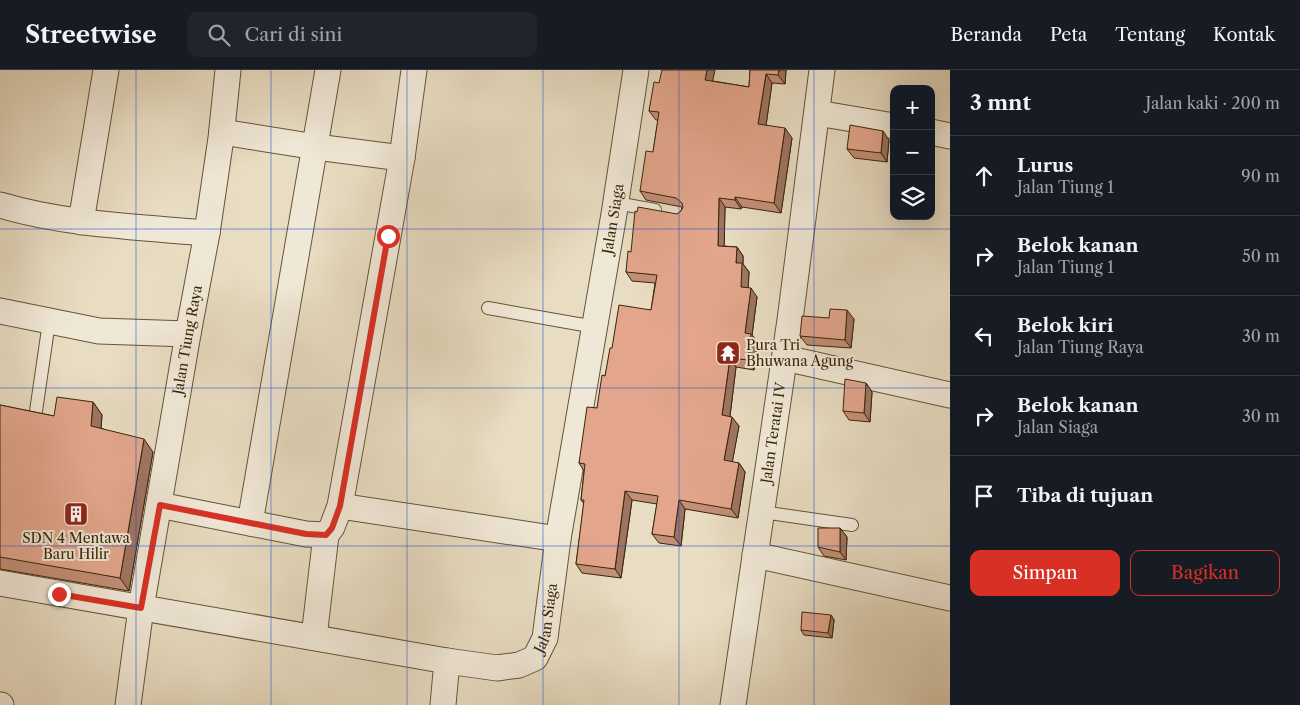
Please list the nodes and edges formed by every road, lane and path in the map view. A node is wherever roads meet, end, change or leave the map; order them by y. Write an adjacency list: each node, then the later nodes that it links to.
1 (106, 70): 17 (street)
2 (228, 70): 9 (street, Jalan Tiung Raya)
3 (328, 70): 12 (street)
4 (414, 70): 13 (street)
5 (636, 70): 14 (street, Jalan Siaga)
6 (822, 70): 7 (street, Jalan Teratai IV)
7 (817, 113): 8 (street); 24 (street, Jalan Teratai IV)
8 (890, 125)
9 (222, 132): 12 (street); 18 (street, Jalan Tiung Raya)
10 (935, 133): 11 (street)
11 (950, 136)
12 (316, 148): 13 (street); 30 (street)
13 (402, 158): 28 (street)
14 (616, 203): 16 (lane); 22 (street, Jalan Siaga)
15 (0, 205): 17 (street)
16 (672, 214)
17 (81, 222): 18 (street)
18 (207, 232): 23 (street, Jalan Tiung Raya)
19 (488, 308): 22 (lane)
20 (0, 311): 21 (street)
21 (49, 322): 23 (street); 26 (lane)
22 (595, 327): 33 (street, Jalan Siaga)
23 (188, 334): 27 (street, Jalan Tiung Raya)
24 (784, 358): 25 (street); 29 (street, Jalan Teratai IV)
25 (950, 395)
26 (36, 411)
27 (160, 505): 30 (street); 37 (street, Jalan Tiung Raya)
28 (340, 506): 32 (street); 33 (street)
29 (762, 512): 31 (lane); 34 (street, Jalan Teratai IV)
30 (250, 524): 32 (street)
31 (852, 525)
32 (326, 535): 38 (street)
33 (558, 540): 39 (street, Jalan Siaga)
34 (755, 555): 36 (street); 42 (street, Jalan Teratai IV)
35 (0, 583): 37 (street, Jalan Siaga)
36 (950, 598)
37 (141, 608): 38 (street, Jalan Siaga); 40 (street, Jalan Tiung Raya)
38 (314, 637): 39 (street, Jalan Siaga)
39 (447, 661): 41 (street)
40 (128, 705)
41 (443, 705)
42 (733, 705)

